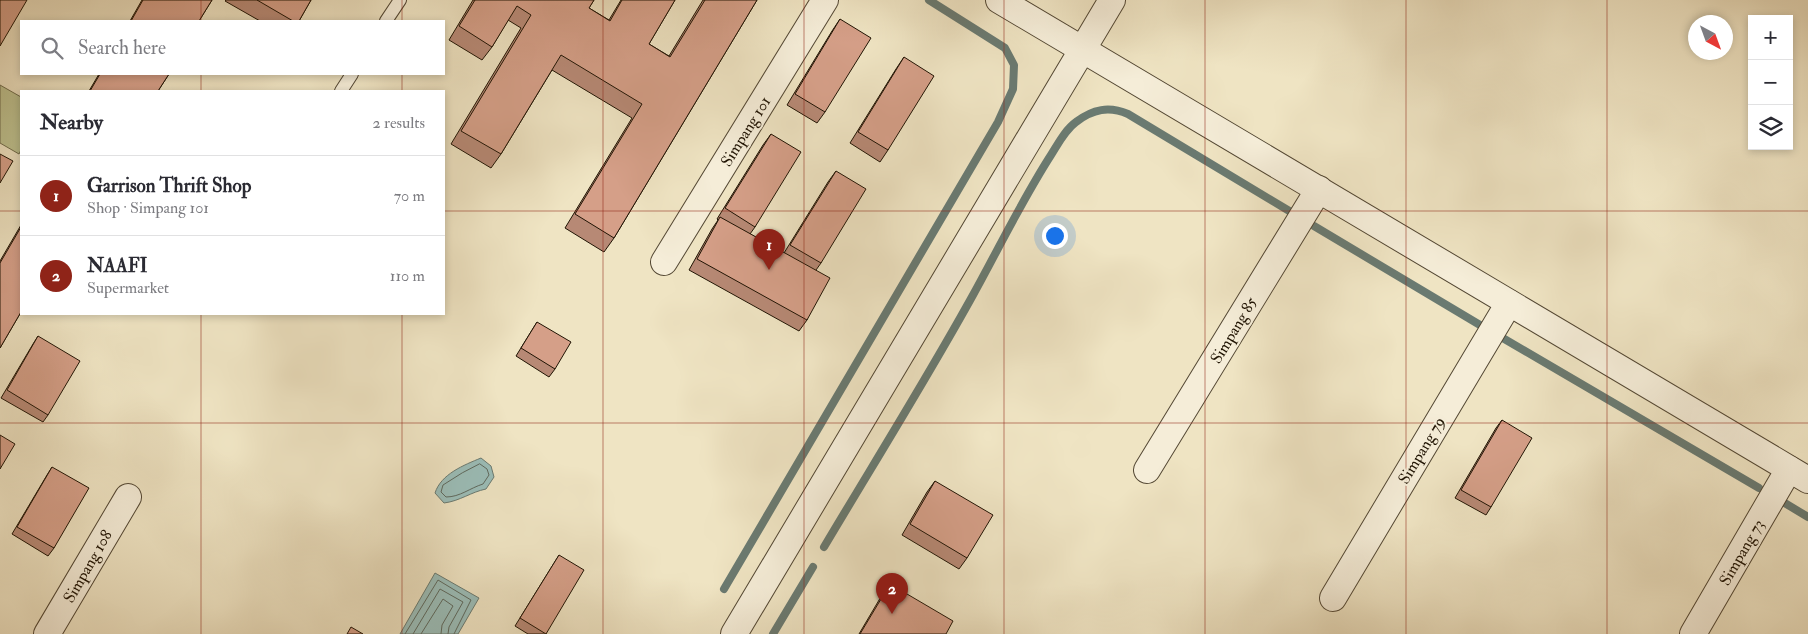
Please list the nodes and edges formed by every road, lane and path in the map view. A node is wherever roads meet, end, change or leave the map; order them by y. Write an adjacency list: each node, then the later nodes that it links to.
1 (400, 0): 5 (lane)
2 (824, 0): 10 (street, Simpang 101)
3 (999, 0): 6 (street)
4 (1112, 0): 6 (street)
5 (387, 20)
6 (1084, 49): 9 (street); 17 (street)
7 (351, 75): 8 (lane)
8 (342, 90)
9 (1319, 189): 11 (street); 12 (street, Simpang 85)
10 (664, 262)
11 (1509, 303): 13 (street); 15 (street, Simpang 79)
12 (1147, 470)
13 (1799, 475): 18 (street, Simpang 73)
14 (128, 497): 16 (street, Simpang 108)
15 (1333, 598)
16 (47, 634)
17 (734, 634)
18 (1693, 634)

